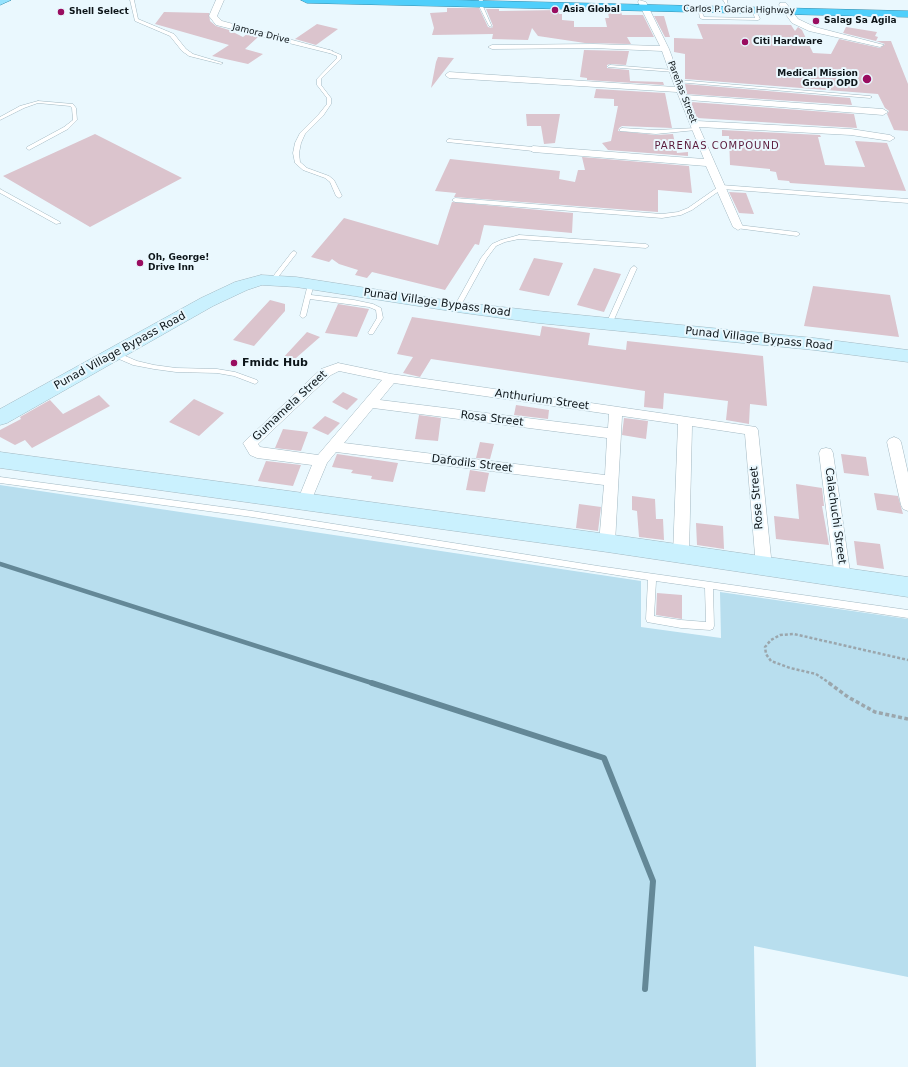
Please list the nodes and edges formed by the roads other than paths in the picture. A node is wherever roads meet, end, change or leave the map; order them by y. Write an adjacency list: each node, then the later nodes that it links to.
1 (5, 0): 6 (main road)
2 (132, 0): 20 (lane)
3 (220, 0): 19 (street, Jamora Drive)
4 (307, 0): 7 (highway, Carlos P. Garcia Highway)
5 (557, 0): 10 (highway, Carlos P. Garcia Highway)
6 (0, 2)
7 (481, 2): 9 (highway, Carlos P. Garcia Highway); 15 (lane)
8 (726, 2): 11 (highway, Carlos P. Garcia Highway); 12 (highway, Carlos P. Garcia Highway)
9 (543, 3): 10 (highway, Carlos P. Garcia Highway)
10 (583, 4): 11 (highway, Carlos P. Garcia Highway)
11 (643, 5): 12 (highway, Carlos P. Garcia Highway); 18 (street, Pareñas Street)
12 (785, 8): 13 (highway, Carlos P. Garcia Highway); 14 (highway, Carlos P. Garcia Highway); 16 (street)
13 (908, 8)
14 (908, 14)
15 (491, 26)
16 (880, 45)
17 (492, 47): 18 (street)
18 (665, 48): 22 (street, Pareñas Street)
19 (329, 51): 37 (lane)
20 (220, 63)
21 (610, 66): 22 (lane)
22 (674, 71): 24 (street, Pareñas Street)
23 (449, 75): 24 (street)
24 (681, 89): 25 (lane); 26 (street); 28 (street, Pareñas Street)
25 (870, 97)
26 (883, 112)
27 (0, 119): 32 (lane)
28 (695, 127): 29 (lane); 30 (street); 34 (street, Pareñas Street)
29 (622, 130)
30 (890, 138)
31 (449, 141): 33 (lane)
32 (29, 148)
33 (534, 149): 34 (street)
34 (711, 162): 35 (street, Pareñas Street)
35 (721, 187): 38 (lane); 39 (lane); 41 (street, Pareñas Street)
36 (0, 191): 40 (lane)
37 (339, 196)
38 (455, 200)
39 (908, 201)
40 (58, 223)
41 (738, 227): 42 (lane)
42 (797, 234)
43 (646, 246): 48 (lane)
44 (294, 253): 46 (lane)
45 (634, 268): 50 (lane)
46 (273, 280): 47 (main road, Punad Village Bypass Road); 52 (main road, Punad Village Bypass Road)
47 (309, 291): 48 (main road, Punad Village Bypass Road); 49 (lane); 51 (lane)
48 (457, 307): 50 (main road, Punad Village Bypass Road)
49 (303, 316)
50 (609, 324): 53 (main road, Punad Village Bypass Road)
51 (371, 333)
52 (114, 354): 56 (lane); 59 (main road, Punad Village Bypass Road)
53 (908, 356)
54 (333, 368): 55 (street, Anthurium Street); 67 (street, Gumamela Street)
55 (391, 378): 57 (street); 58 (street, Anthurium Street)
56 (255, 382)
57 (370, 403): 62 (street, Rosa Street); 64 (street)
58 (616, 411): 60 (street, Anthurium Street); 62 (street)
59 (0, 418)
60 (685, 420): 61 (street, Anthurium Street); 73 (street)
61 (751, 430): 74 (street, Rose Street)
62 (614, 434): 69 (street)
63 (894, 442): 71 (street)
64 (332, 447): 67 (street); 69 (street, Dafodils Street)
65 (826, 453): 76 (street, Calachuchi Street)
66 (0, 460): 70 (main road)
67 (321, 461): 70 (street)
68 (0, 480): 75 (lane)
69 (611, 481): 72 (street)
70 (304, 502): 72 (main road)
71 (908, 505)
72 (607, 543): 73 (main road)
73 (681, 554): 74 (main road)
74 (764, 566): 76 (main road)
75 (652, 577): 77 (lane); 77 (lane)
76 (843, 579): 78 (main road)
77 (709, 585): 79 (lane)
78 (908, 588)
79 (908, 614)

